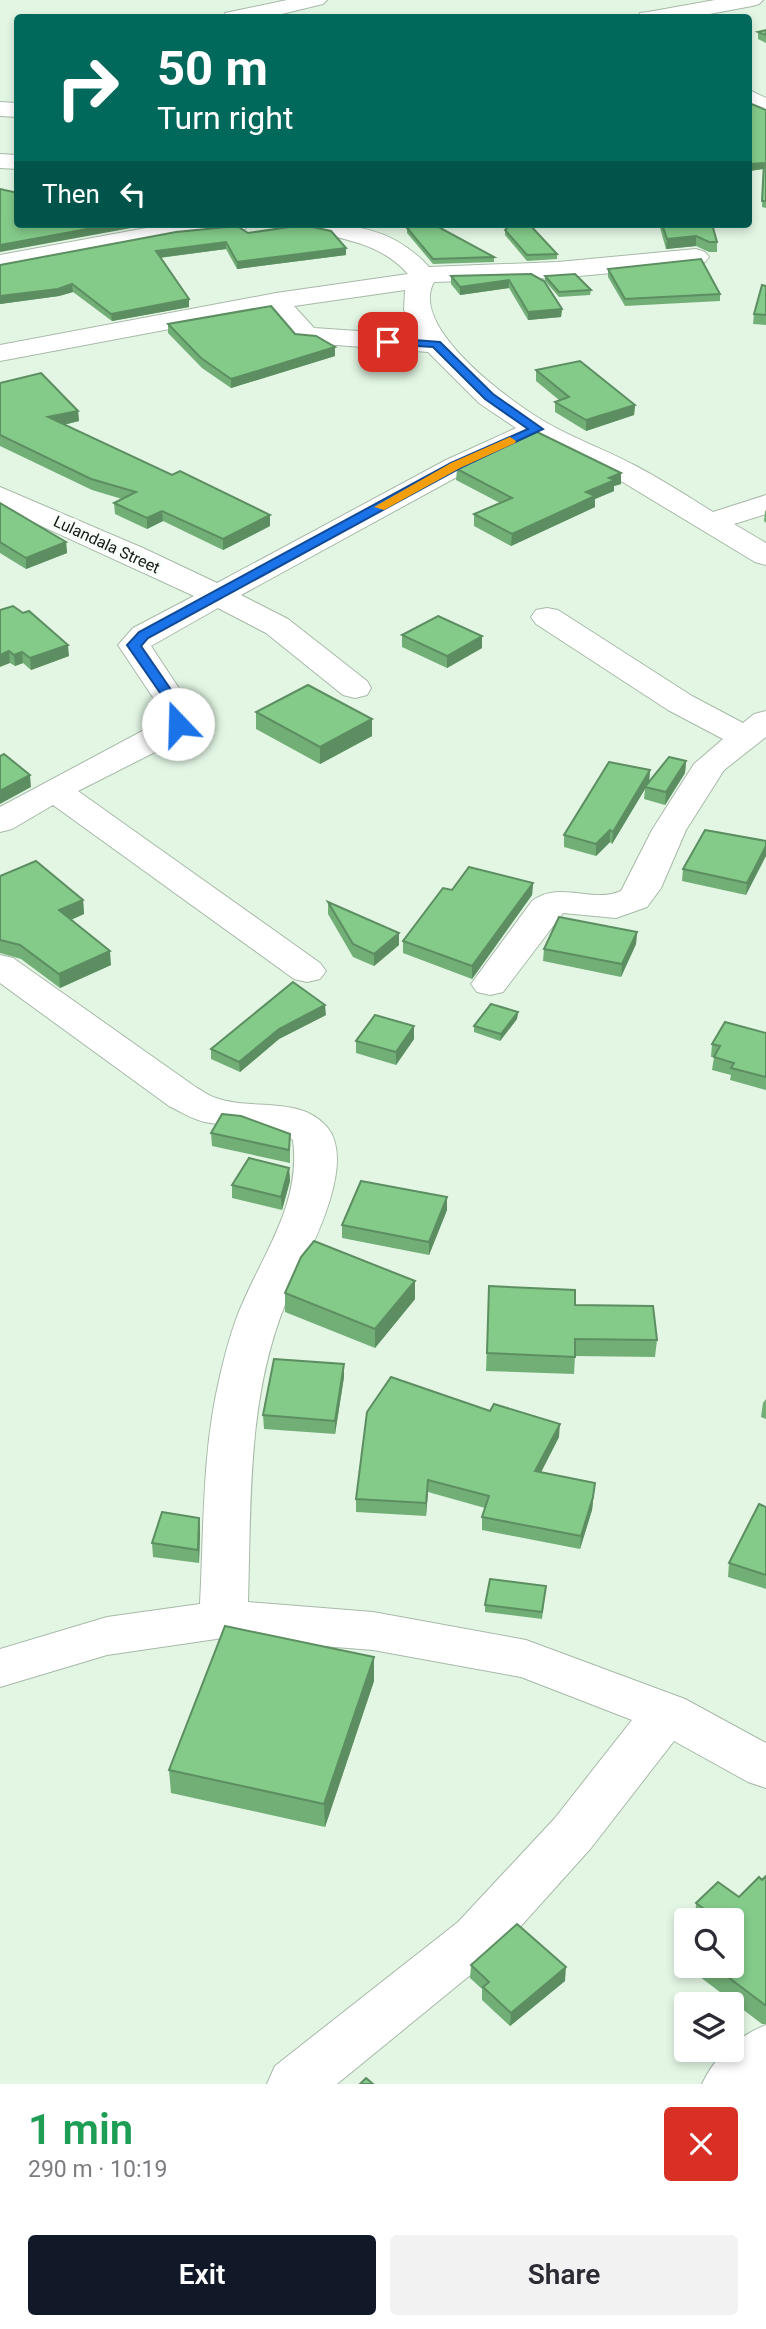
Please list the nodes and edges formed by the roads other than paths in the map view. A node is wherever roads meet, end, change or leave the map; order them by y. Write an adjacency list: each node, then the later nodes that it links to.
1 (230, 0): 4 (street)
2 (316, 0): 5 (street)
3 (752, 0): 6 (street)
4 (217, 14)
5 (251, 14)
6 (671, 14)
7 (196, 228): 10 (street)
8 (361, 229): 11 (street)
9 (696, 257): 11 (street)
10 (0, 263)
11 (423, 278): 12 (street); 13 (street)
12 (276, 302): 13 (street); 14 (street)
13 (436, 344): 15 (street)
14 (0, 354)
15 (537, 429): 19 (street); 22 (street)
16 (0, 496): 18 (street, Lulandala Street)
17 (766, 504): 19 (street)
18 (38, 511): 20 (street); 22 (street, Lulandala Street)
19 (711, 522): 21 (street)
20 (0, 524)
21 (766, 556)
22 (213, 595): 24 (street, Lulandala Street); 26 (street)
23 (547, 617): 25 (street)
24 (355, 688)
25 (755, 729): 30 (street)
26 (54, 790): 27 (street); 29 (street)
27 (0, 822)
28 (0, 966): 31 (street)
29 (307, 971)
30 (490, 984)
31 (223, 1619): 32 (street); 33 (street)
32 (0, 1668)
33 (667, 1713): 34 (street); 36 (street)
34 (766, 1767)
35 (766, 2050): 37 (street)
36 (295, 2084)
37 (730, 2084)

